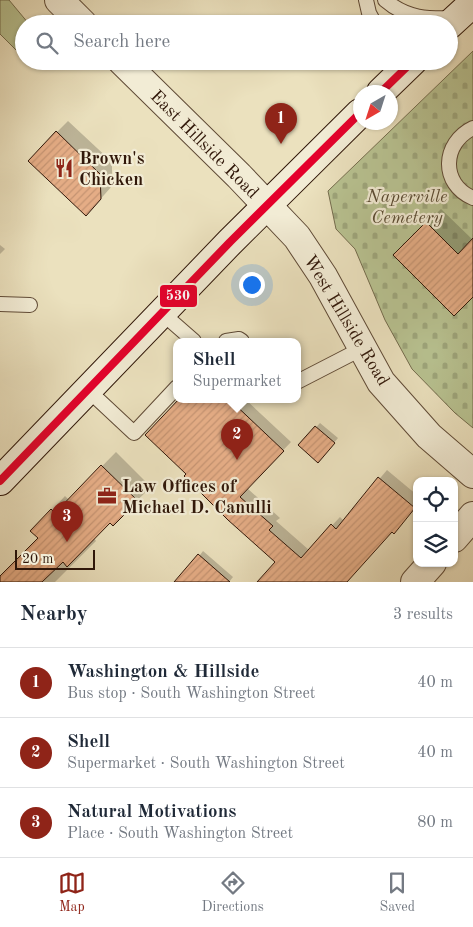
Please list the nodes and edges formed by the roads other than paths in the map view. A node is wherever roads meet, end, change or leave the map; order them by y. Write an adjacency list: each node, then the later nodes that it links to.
1 (59, 0): 4 (street)
2 (366, 0): 5 (lane)
3 (384, 0): 6 (lane)
4 (74, 15)
5 (370, 15)
6 (414, 15)
7 (131, 70): 13 (street, East Hillside Road)
8 (400, 70): 9 (street)
9 (388, 78)
10 (353, 120): 13 (street)
11 (473, 128): 12 (lane)
12 (473, 198)
13 (268, 206): 16 (street); 18 (street, West Hillside Road)
14 (0, 304): 15 (lane)
15 (30, 305)
16 (162, 313): 17 (lane); 20 (street)
17 (191, 338)
18 (363, 348): 19 (lane); 22 (street, West Hillside Road)
19 (301, 380)
20 (88, 390): 21 (lane); 23 (street)
21 (173, 391)
22 (473, 474)
23 (0, 481)
24 (473, 516): 25 (street)
25 (458, 533)
26 (428, 567): 27 (street)
27 (415, 582)

